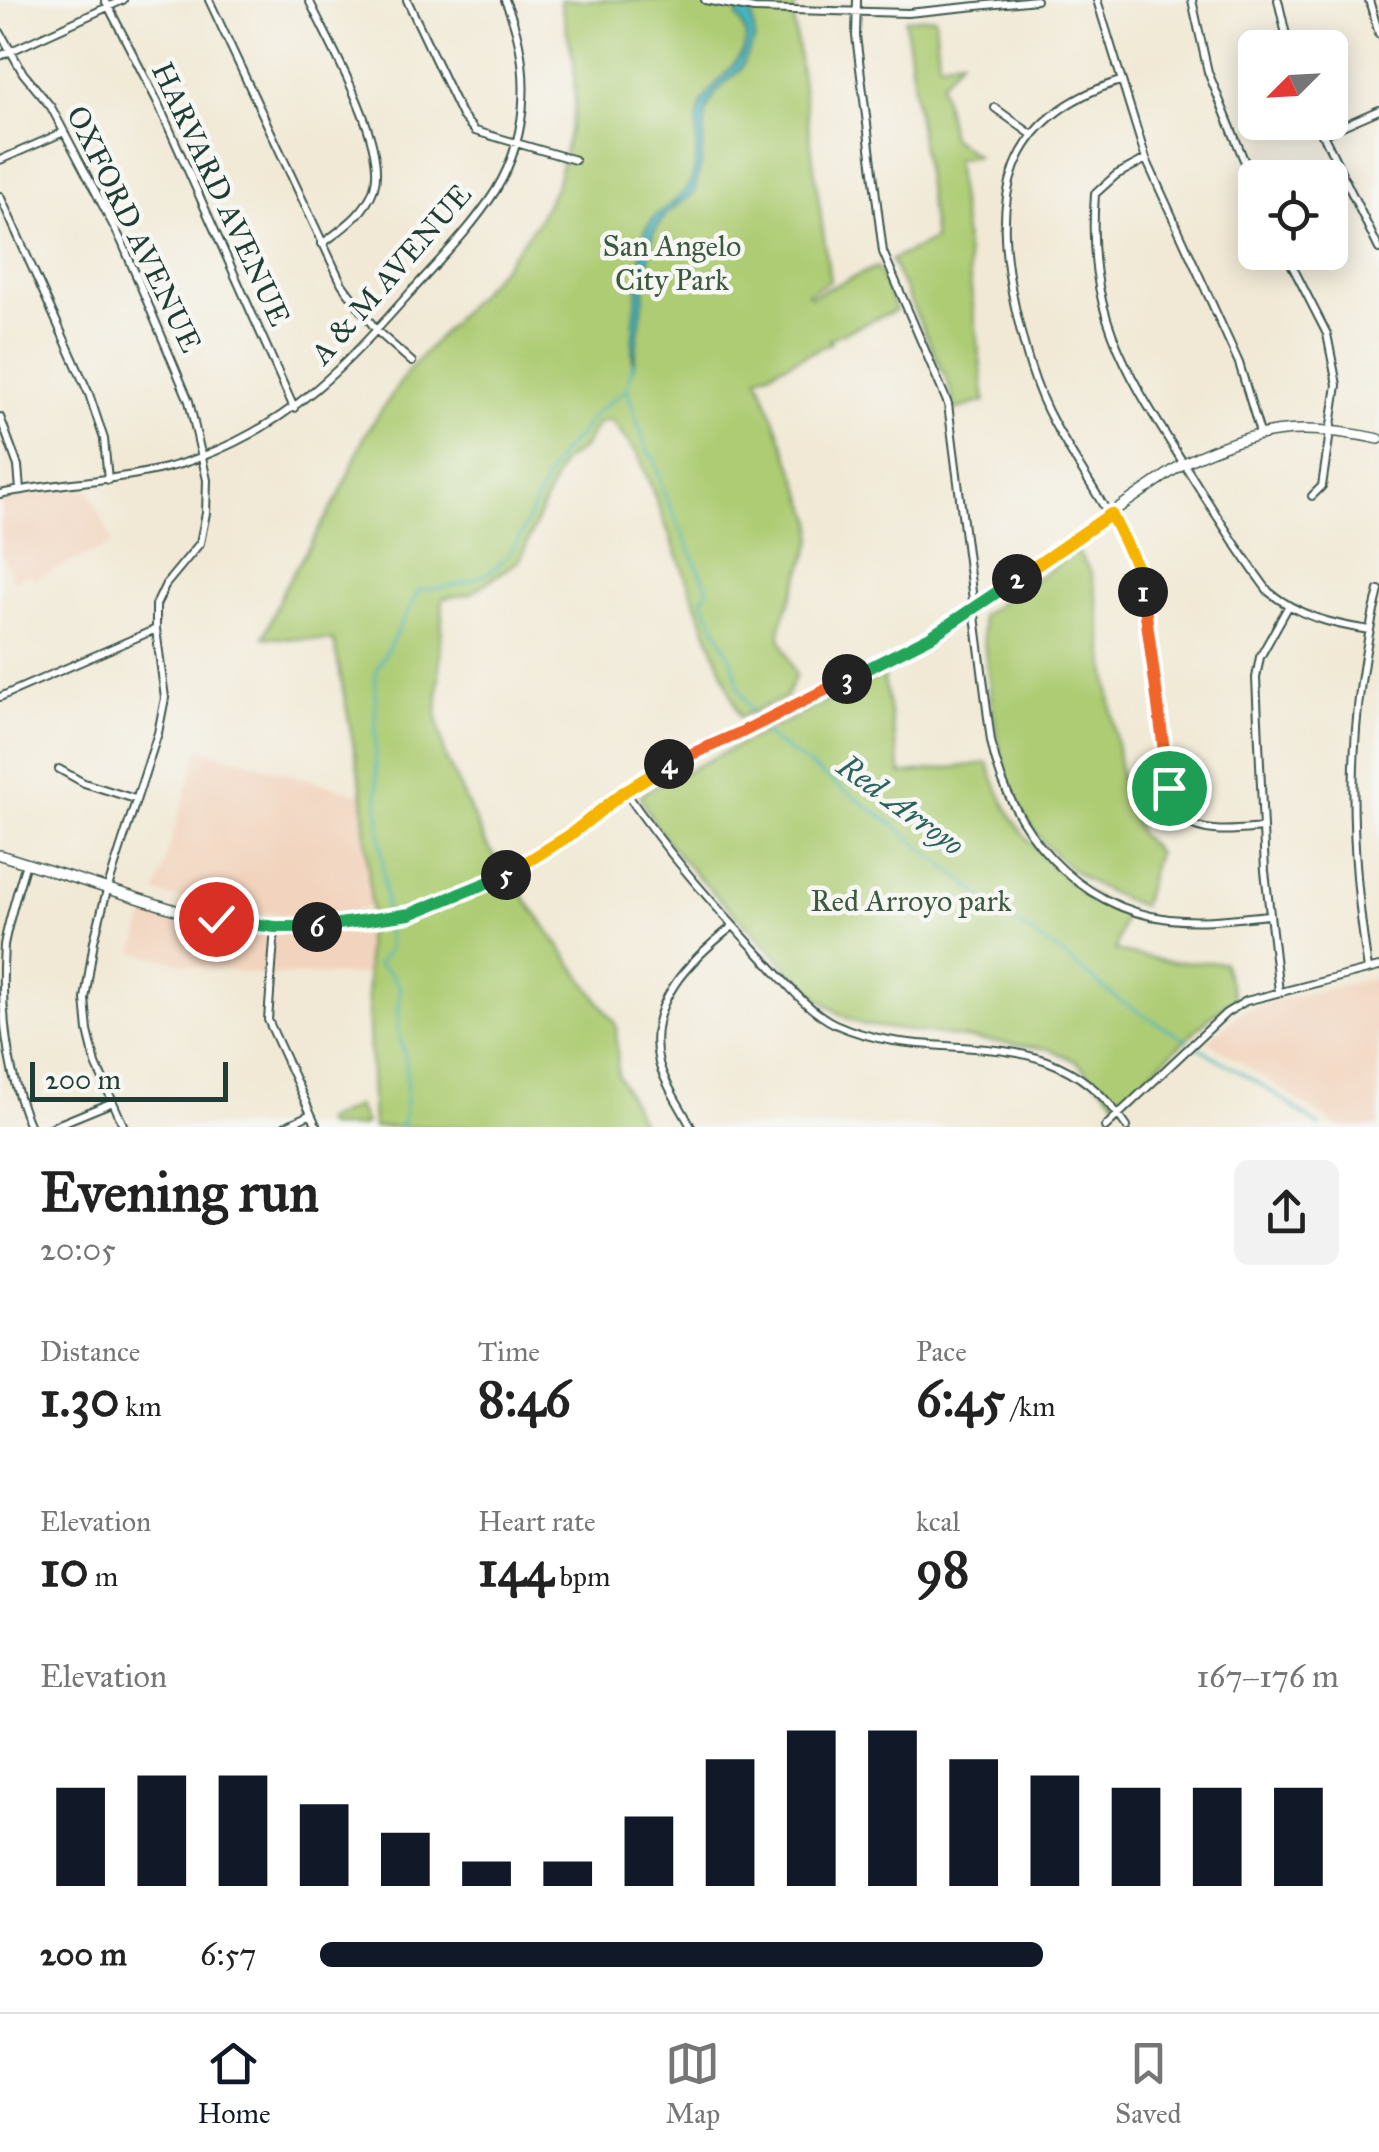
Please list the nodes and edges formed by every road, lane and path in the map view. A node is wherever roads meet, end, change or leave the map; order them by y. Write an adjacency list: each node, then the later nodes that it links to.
1 (123, 0): 13 (street)
2 (209, 0): 34 (street)
3 (310, 0): 34 (street)
4 (407, 0): 28 (street)
5 (505, 0): 28 (street, A & M AVENUE)
6 (705, 0): 15 (street)
7 (856, 0): 15 (street)
8 (1036, 0): 14 (street)
9 (1097, 0): 21 (street)
10 (1192, 0): 32 (street)
11 (1278, 0): 16 (street)
12 (1369, 0): 18 (street)
13 (107, 3): 19 (street); 39 (street, HARVARD AVENUE)
14 (976, 4): 15 (street)
15 (857, 12): 53 (street)
16 (1285, 30)
17 (0, 32): 19 (street, OXFORD AVENUE)
18 (1379, 34)
19 (10, 51): 20 (street); 25 (street, OXFORD AVENUE)
20 (0, 56)
21 (1120, 81): 26 (street); 29 (street)
22 (995, 108): 26 (street)
23 (1379, 110): 24 (street)
24 (1348, 123)
25 (64, 132): 30 (street); 44 (street, OXFORD AVENUE)
26 (1031, 134): 50 (street)
27 (1325, 140): 35 (street)
28 (514, 145): 31 (street); 37 (street, A & M AVENUE)
29 (1146, 159): 42 (street); 45 (street)
30 (0, 160)
31 (575, 160)
32 (1244, 160)
33 (0, 196): 46 (street)
34 (322, 244): 37 (street)
35 (1379, 249)
36 (1294, 270): 41 (street)
37 (377, 330): 38 (street); 39 (street, A & M AVENUE)
38 (412, 362)
39 (294, 408): 44 (street, A & M AVENUE)
40 (0, 417): 47 (street)
41 (1332, 428): 42 (street); 43 (street); 49 (street)
42 (1260, 433): 45 (street)
43 (1379, 438)
44 (202, 457): 46 (street, A & M AVENUE); 54 (street, OXFORD AVENUE)
45 (1184, 463): 50 (street); 52 (street)
46 (108, 480): 47 (street, A & M AVENUE)
47 (20, 490): 48 (street, A & M AVENUE)
48 (0, 494)
49 (1312, 496)
50 (1111, 514): 53 (street); 60 (street)
51 (1379, 590): 55 (street)
52 (1288, 607): 55 (street); 60 (street)
53 (973, 610): 58 (street); 64 (street)
54 (156, 629): 56 (street); 59 (street)
55 (1368, 630): 68 (street)
56 (0, 697)
57 (59, 769): 59 (street)
58 (625, 791): 65 (street); 66 (street)
59 (136, 800): 63 (street)
60 (1263, 828): 64 (street)
61 (0, 855): 62 (street)
62 (26, 862): 63 (street); 73 (street)
63 (107, 890): 66 (street); 70 (street)
64 (1269, 915): 69 (street)
65 (733, 926): 72 (street); 78 (street)
66 (275, 927): 71 (street)
67 (1379, 967): 68 (street)
68 (1368, 970): 69 (street)
69 (1279, 992): 72 (street)
70 (113, 1102): 74 (street); 75 (street)
71 (311, 1114): 76 (street); 77 (street)
72 (1118, 1114): 79 (street); 80 (street)
73 (30, 1127)
74 (52, 1127)
75 (124, 1127)
76 (284, 1127)
77 (317, 1127)
78 (691, 1127)
79 (1104, 1127)
80 (1127, 1127)

